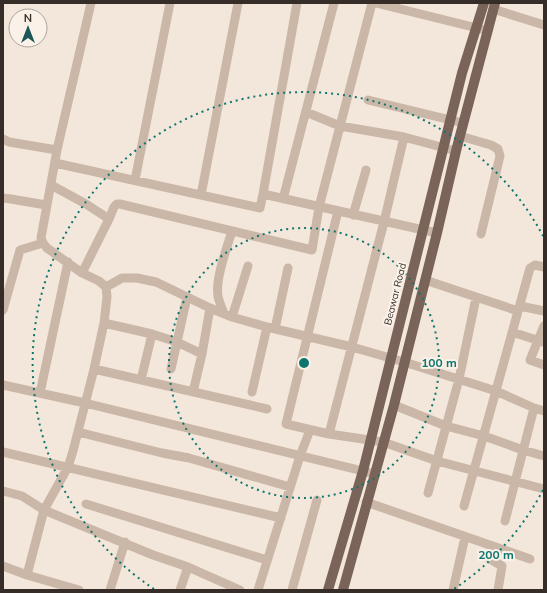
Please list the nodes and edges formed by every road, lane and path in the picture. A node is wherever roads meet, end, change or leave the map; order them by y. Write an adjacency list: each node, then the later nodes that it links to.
1 (91, 3): 23 (street)
2 (170, 3): 27 (street)
3 (238, 3): 30 (street)
4 (297, 3): 29 (street)
5 (334, 3): 15 (street)
6 (372, 3): 18 (street)
7 (376, 3): 9 (street)
8 (484, 3): 12 (main road, Beawar Road)
9 (387, 4): 12 (street)
10 (494, 6): 11 (street); 13 (main road)
11 (544, 24)
12 (477, 28): 13 (street); 16 (main road, Beawar Road)
13 (488, 31): 17 (main road)
14 (368, 100): 16 (street)
15 (306, 112): 18 (street); 32 (street)
16 (450, 120): 17 (street); 22 (main road, Beawar Road)
17 (463, 123): 19 (main road)
18 (340, 126): 20 (street); 34 (street)
19 (460, 136): 24 (main road); 42 (street)
20 (404, 137): 22 (street); 38 (street)
21 (3, 139): 23 (street)
22 (444, 148): 24 (street); 39 (main road, Beawar Road)
23 (57, 150): 25 (street)
24 (456, 151): 41 (main road)
25 (55, 163): 27 (street); 28 (street)
26 (366, 170): 37 (street)
27 (135, 180): 30 (street)
28 (50, 185): 33 (street); 36 (street)
29 (263, 194): 30 (street); 32 (street)
30 (201, 195)
31 (3, 198): 33 (street)
32 (283, 199): 34 (street)
33 (46, 206): 43 (street)
34 (319, 207): 35 (street); 40 (street)
35 (338, 212): 37 (street); 62 (street)
36 (111, 213): 40 (street); 48 (street)
37 (353, 215): 38 (street)
38 (384, 222): 39 (street); 65 (street)
39 (422, 230): 41 (street); 67 (main road, Beawar Road)
40 (232, 231): 56 (street)
41 (437, 234): 49 (main road)
42 (481, 234)
43 (43, 243): 44 (street); 53 (street)
44 (68, 262): 48 (street); 78 (street)
45 (248, 266): 56 (street)
46 (544, 267): 54 (street)
47 (288, 268): 59 (street)
48 (82, 273): 50 (street)
49 (425, 280): 52 (street); 68 (main road)
50 (106, 287): 51 (street); 57 (street)
51 (187, 297): 56 (street); 64 (street)
52 (476, 298): 54 (street); 72 (street)
53 (4, 305)
54 (519, 309): 55 (street); 60 (street)
55 (544, 311)
56 (219, 312): 59 (street); 66 (street)
57 (104, 323): 61 (street); 71 (street)
58 (544, 326): 63 (street)
59 (271, 328): 62 (street); 77 (street)
60 (512, 332): 63 (street); 75 (street)
61 (152, 334): 64 (street); 73 (street)
62 (307, 336): 65 (street); 85 (street)
63 (541, 341): 69 (street)
64 (177, 342): 66 (street); 70 (street)
65 (352, 346): 67 (street); 87 (street)
66 (202, 354): 76 (street)
67 (391, 358): 68 (street); 89 (main road, Beawar Road)
68 (404, 362): 72 (street); 80 (main road)
69 (544, 365)
70 (171, 369)
71 (94, 370): 73 (street); 79 (street)
72 (459, 379): 75 (street); 84 (street)
73 (141, 380): 76 (street)
74 (3, 385): 78 (street)
75 (496, 391): 81 (street); 88 (street)
76 (193, 392): 82 (street)
77 (252, 392)
78 (40, 394): 79 (street)
79 (85, 403): 86 (street); 93 (street)
80 (394, 405): 84 (street); 90 (main road)
81 (534, 408): 83 (street); 91 (street)
82 (267, 409)
83 (544, 411)
84 (446, 426): 88 (street); 95 (street)
85 (310, 430): 87 (street); 93 (street)
86 (78, 432): 96 (street); 101 (street)
87 (329, 434): 89 (street)
88 (484, 436): 91 (street); 98 (street)
89 (371, 440): 90 (street); 97 (main road, Beawar Road)
90 (383, 442): 95 (street); 99 (main road)
91 (523, 450): 94 (street); 100 (street)
92 (3, 452): 96 (street)
93 (300, 456): 97 (street); 101 (street)
94 (544, 456)
95 (436, 461): 98 (street); 104 (street)
96 (68, 467): 109 (street); 110 (street)
97 (363, 471): 99 (street); 126 (main road, Beawar Road)
98 (474, 471): 100 (street); 108 (street)
99 (375, 474): 106 (main road)
100 (515, 482): 102 (street); 111 (street)
101 (290, 487): 110 (street)
102 (544, 489)
103 (3, 491): 109 (street)
104 (428, 493)
105 (317, 500): 125 (street)
106 (366, 502): 112 (street); 127 (main road)
107 (86, 504): 116 (street)
108 (464, 506)
109 (44, 510): 113 (street); 119 (street)
110 (281, 518): 116 (street)
111 (505, 521)
112 (465, 537): 114 (street); 128 (street)
113 (124, 542): 118 (street); 121 (street)
114 (493, 546): 115 (street); 129 (street)
115 (530, 559)
116 (267, 560): 124 (street)
117 (3, 566): 119 (street)
118 (188, 567): 122 (street); 123 (street)
119 (27, 575): 120 (street)
120 (79, 590)
121 (110, 590)
122 (180, 590)
123 (240, 590)
124 (258, 590)
125 (292, 590)
126 (328, 590)
127 (343, 590)
128 (453, 590)
129 (498, 590)

